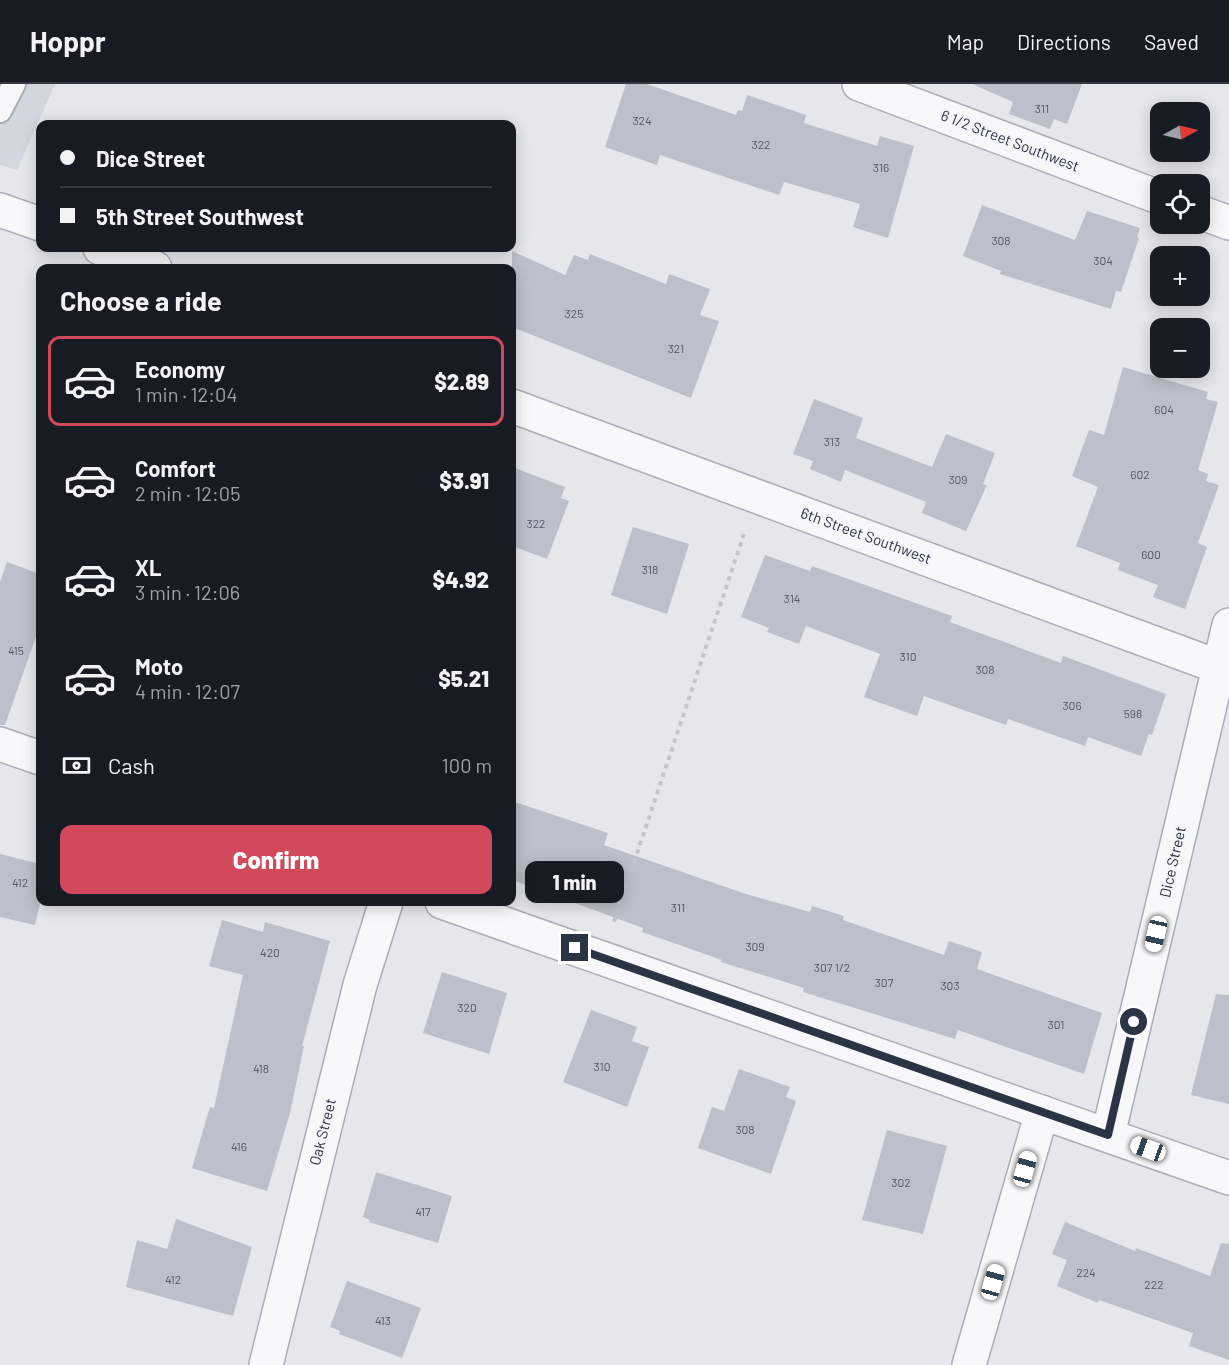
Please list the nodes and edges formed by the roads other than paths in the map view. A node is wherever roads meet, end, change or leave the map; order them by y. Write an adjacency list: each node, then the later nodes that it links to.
1 (14, 84): 3 (lane)
2 (858, 84): 4 (street, 6 1/2 Street Southwest)
3 (0, 111)
4 (1150, 194)
5 (0, 210): 7 (street)
6 (1210, 216): 8 (street)
7 (36, 223)
8 (1229, 223)
9 (111, 252): 10 (street)
10 (144, 264)
11 (516, 407): 13 (street, 6th Street Southwest)
12 (1229, 624): 13 (street, Dice Street)
13 (1219, 667): 19 (street, Dice Street)
14 (0, 744): 15 (street)
15 (36, 757)
16 (385, 906): 21 (street, Oak Street)
17 (453, 906): 18 (street)
18 (1042, 1112): 19 (street); 22 (street)
19 (1108, 1135): 20 (street)
20 (1229, 1178)
21 (266, 1365)
22 (969, 1365)

